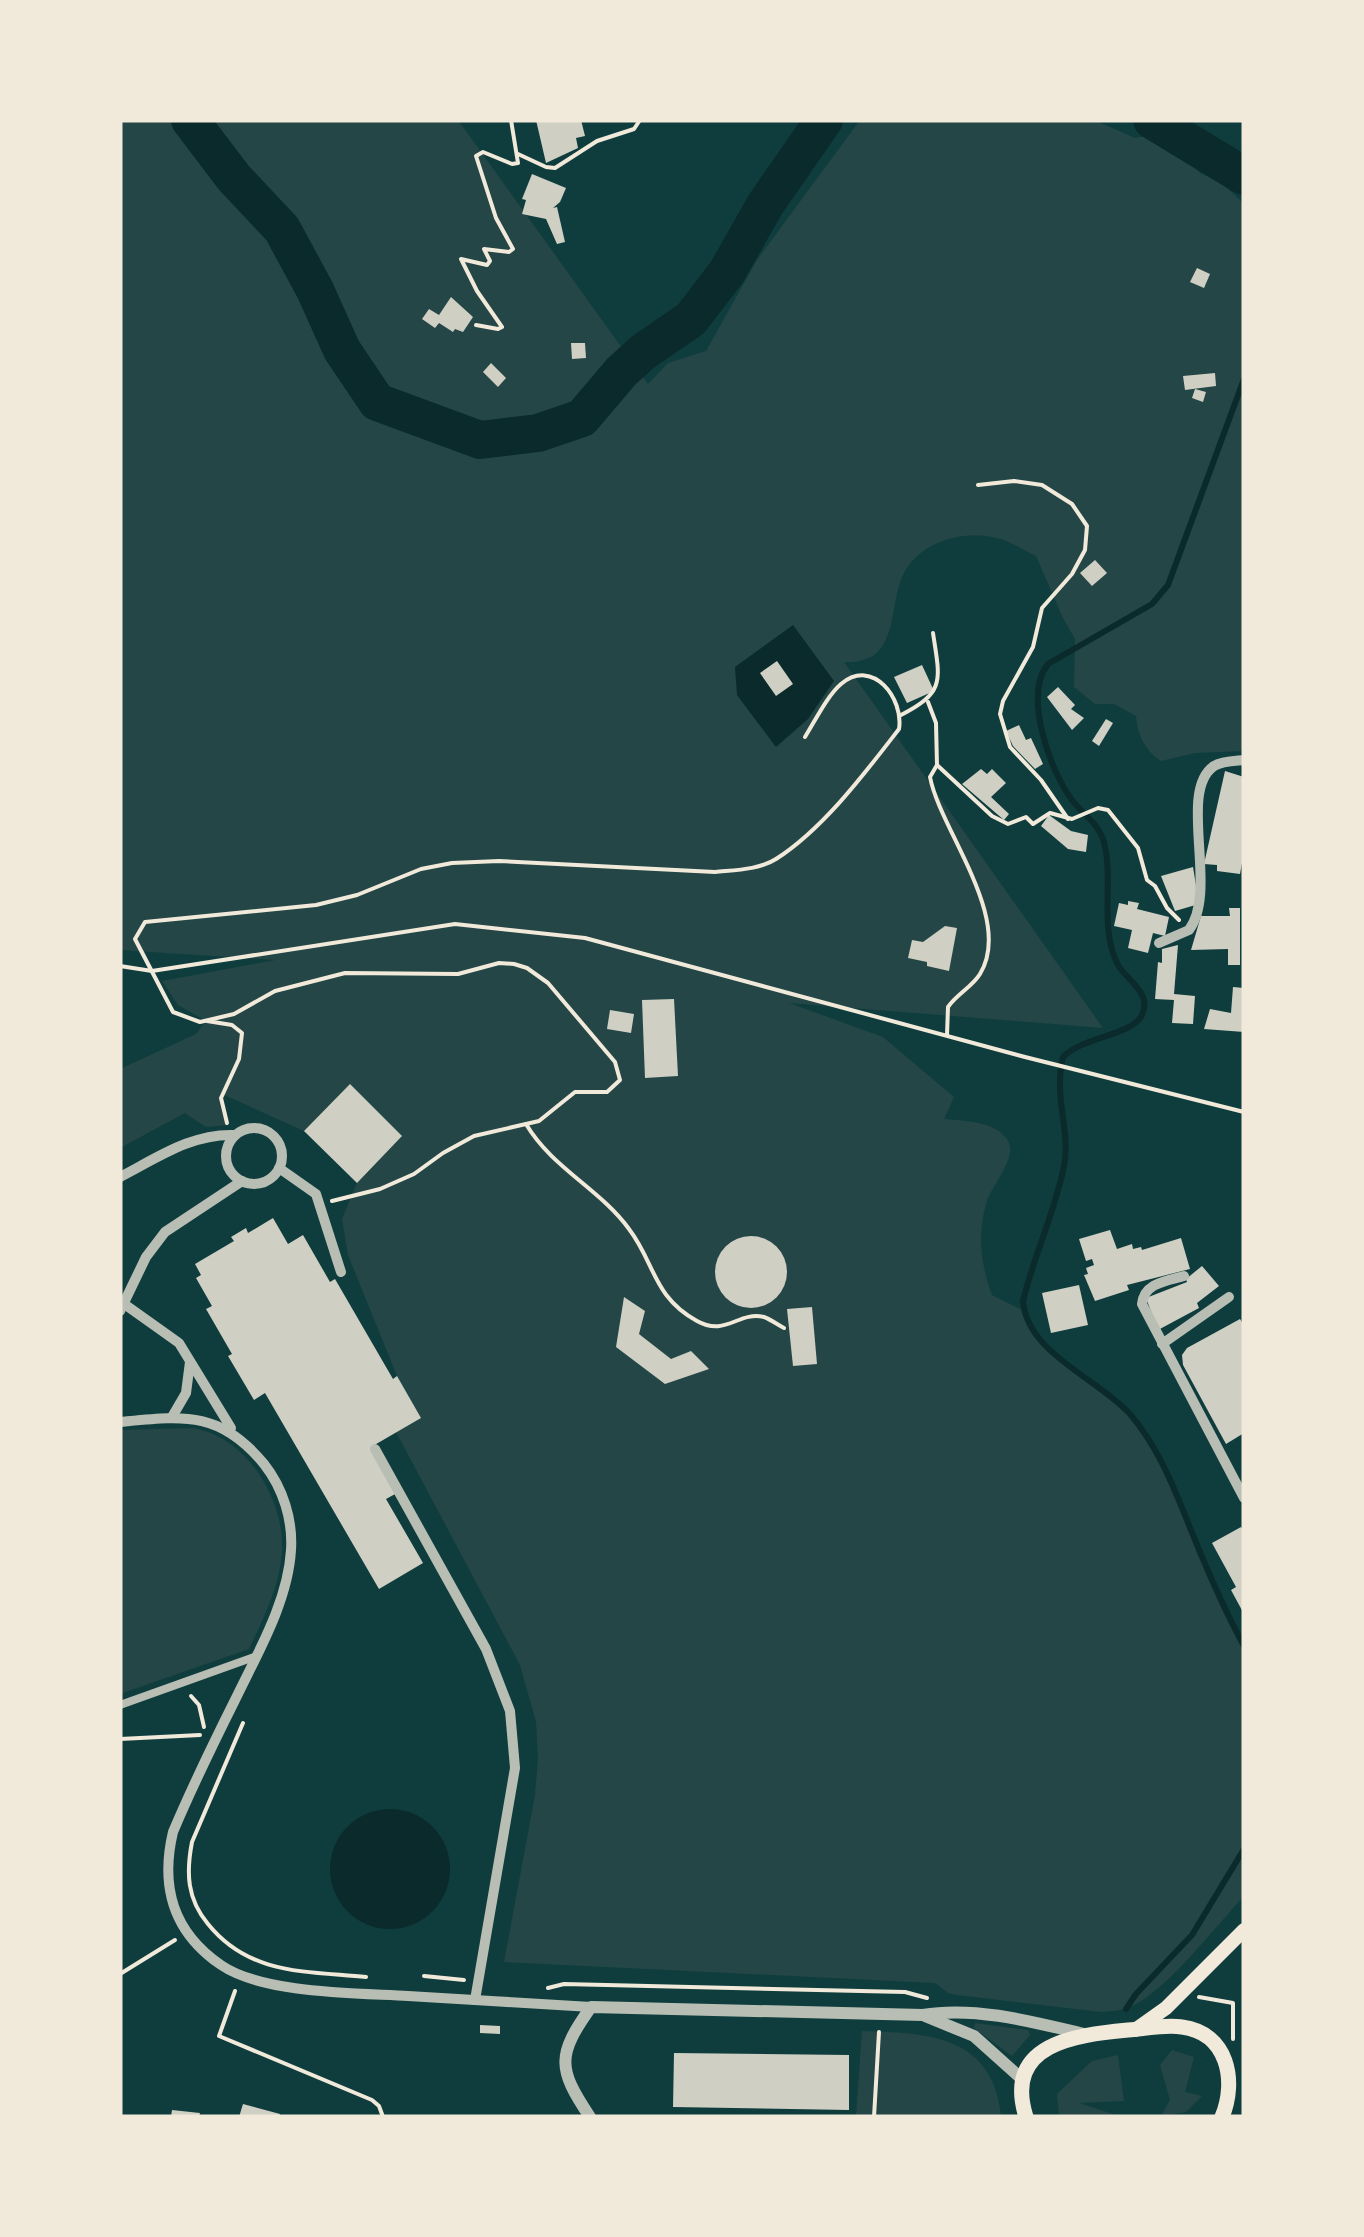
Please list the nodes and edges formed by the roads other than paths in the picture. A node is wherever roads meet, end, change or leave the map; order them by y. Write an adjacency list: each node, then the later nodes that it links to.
1 (1244, 760): 2 (street)
2 (1159, 943)
3 (235, 1135): 4 (street); 5 (street); 6 (street)
4 (279, 1168): 6 (street); 7 (street)
5 (120, 1177)
6 (242, 1181): 10 (street)
7 (341, 1272)
8 (1184, 1276): 11 (street)
9 (1229, 1296): 11 (street)
10 (122, 1305): 12 (street)
11 (1162, 1344): 17 (street)
12 (190, 1358): 13 (street); 15 (street)
13 (172, 1416): 14 (street); 15 (street)
14 (120, 1422)
15 (237, 1437): 18 (street)
16 (374, 1449): 21 (street)
17 (1244, 1498)
18 (257, 1656): 19 (street); 21 (street)
19 (120, 1705)
20 (1244, 1930): 24 (main road)
21 (475, 2000): 22 (street)
22 (592, 2007): 23 (street); 30 (street)
23 (923, 2015): 25 (street); 28 (street)
24 (1134, 2030): 25 (main road); 26 (main road)
25 (1084, 2034): 28 (main road)
26 (1227, 2064): 27 (main road); 31 (main road)
27 (1244, 2077)
28 (1023, 2080): 29 (main road)
29 (1025, 2115)
30 (590, 2117)
31 (1222, 2117)

